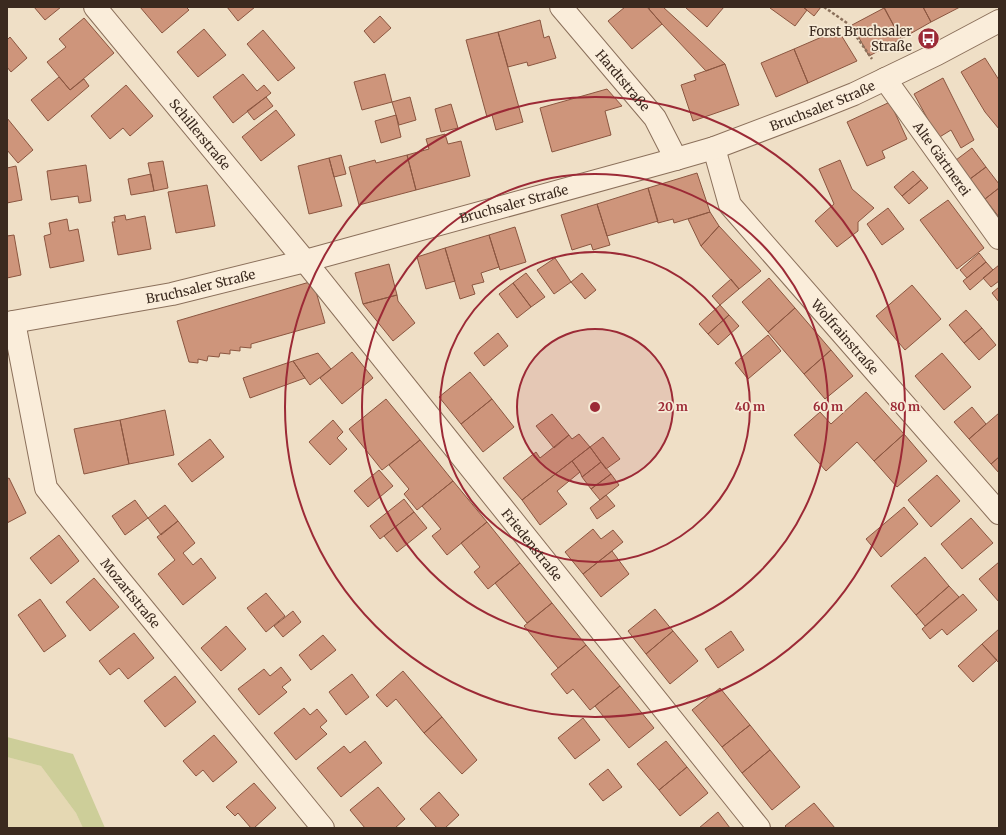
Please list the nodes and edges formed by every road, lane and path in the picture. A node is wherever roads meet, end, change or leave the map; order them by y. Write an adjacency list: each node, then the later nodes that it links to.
1 (95, 7): 9 (street, Schillerstraße)
2 (560, 7): 7 (street, Hardtstraße)
3 (824, 7): 5 (path)
4 (999, 21): 5 (street, Bruchsaler Straße)
5 (885, 79): 6 (street, Bruchsaler Straße); 8 (street, Alte Gärtnerei)
6 (714, 148): 7 (street, Bruchsaler Straße); 11 (street, Wolfrainstraße)
7 (676, 159): 9 (street, Bruchsaler Straße)
8 (999, 238)
9 (305, 261): 10 (street, Bruchsaler Straße); 13 (street, Friedenstraße)
10 (11, 323): 12 (street, Mozartstraße)
11 (999, 513)
12 (324, 828)
13 (759, 828)

